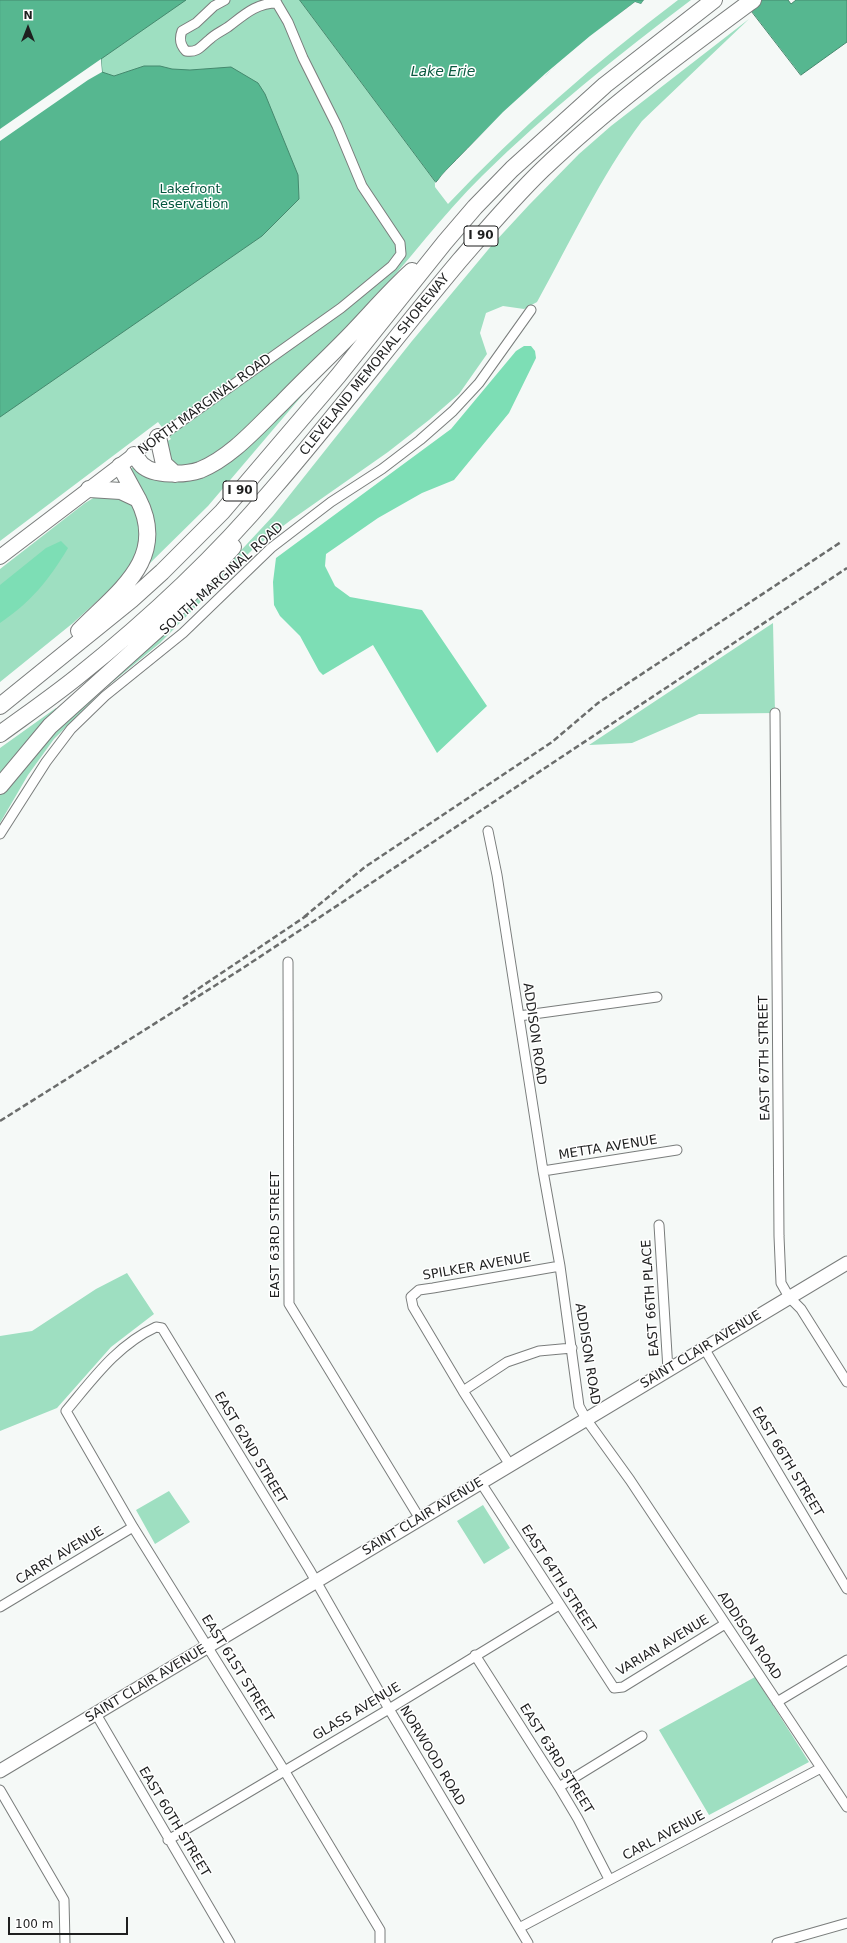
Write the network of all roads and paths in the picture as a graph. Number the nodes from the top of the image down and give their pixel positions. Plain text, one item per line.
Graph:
1 (225, 0) edge
2 (714, 0) edge
3 (753, 0) edge
4 (276, 1) edge
5 (445, 242) junction
6 (530, 310) dead end
7 (158, 437) junction
8 (134, 455) junction
9 (120, 466) junction
10 (175, 474) junction
11 (89, 489) junction
12 (272, 491) junction
13 (138, 499) junction
14 (0, 557) edge
15 (27, 684) junction
16 (0, 706) edge
17 (775, 713) dead end
18 (0, 734) edge
19 (0, 786) edge
20 (488, 831) dead end
21 (0, 834) edge
22 (288, 962) dead end
23 (657, 997) dead end
24 (519, 1016) junction
25 (677, 1150) dead end
26 (542, 1171) junction
27 (659, 1225) dead end
28 (847, 1263) edge
29 (560, 1266) junction
30 (789, 1297) junction
31 (162, 1328) joint
32 (572, 1348) junction
33 (704, 1348) junction
34 (668, 1370) junction
35 (847, 1382) edge
36 (462, 1391) junction
37 (586, 1419) junction
38 (510, 1465) junction
39 (480, 1483) junction
40 (420, 1519) junction
41 (133, 1527) junction
42 (315, 1582) junction
43 (847, 1589) edge
44 (559, 1604) junction
45 (0, 1607) edge
46 (725, 1624) junction
47 (208, 1647) junction
48 (474, 1655) junction
49 (847, 1660) edge
50 (614, 1688) joint
51 (777, 1702) junction
52 (389, 1709) junction
53 (96, 1714) junction
54 (642, 1736) dead end
55 (821, 1768) junction
56 (284, 1770) junction
57 (0, 1771) edge
58 (559, 1787) junction
59 (0, 1790) edge
60 (847, 1807) edge
61 (168, 1840) junction
62 (609, 1879) junction
63 (847, 1923) edge
64 (519, 1928) junction
65 (65, 1943) edge
66 (230, 1943) edge
67 (380, 1943) edge
68 (528, 1943) edge
69 (777, 1943) edge

1 - 4 street
2 - 5 highway, CLEVELAND MEMORIAL SHOREWAY / I 90
3 - 12 highway, CLEVELAND MEMORIAL SHOREWAY / I 90
4 - 7 street, NORTH MARGINAL ROAD
5 - 10 highway
5 - 15 highway, CLEVELAND MEMORIAL SHOREWAY / I 90
6 - 21 street, SOUTH MARGINAL ROAD
7 - 8 street, NORTH MARGINAL ROAD
7 - 10 highway
8 - 9 main road, NORTH MARGINAL ROAD
8 - 10 highway
9 - 11 main road, NORTH MARGINAL ROAD
9 - 13 highway
11 - 13 highway
11 - 14 main road, NORTH MARGINAL ROAD
12 - 18 highway, CLEVELAND MEMORIAL SHOREWAY / I 90
12 - 19 highway
13 - 15 highway
15 - 16 highway, CLEVELAND MEMORIAL SHOREWAY / I 90
17 - 30 street, EAST 67TH STREET
20 - 24 street, ADDISON ROAD
22 - 40 street, EAST 63RD STREET
23 - 24 street
24 - 26 street, ADDISON ROAD
25 - 26 street, METTA AVENUE
26 - 29 street, ADDISON ROAD
27 - 34 street, EAST 66TH PLACE
28 - 30 main road, SAINT CLAIR AVENUE
29 - 32 street, ADDISON ROAD
29 - 36 street, SPILKER AVENUE
30 - 33 main road, SAINT CLAIR AVENUE
30 - 35 street, EAST 67TH STREET
31 - 41 street, EAST 61ST STREET
31 - 42 street, EAST 62ND STREET
32 - 36 street
32 - 37 street, ADDISON ROAD
33 - 34 main road, SAINT CLAIR AVENUE
33 - 43 street, EAST 66TH STREET
34 - 37 main road, SAINT CLAIR AVENUE
36 - 38 street
37 - 38 main road, SAINT CLAIR AVENUE
37 - 46 street, ADDISON ROAD
38 - 39 main road, SAINT CLAIR AVENUE
39 - 40 main road, SAINT CLAIR AVENUE
39 - 44 street, EAST 64TH STREET
40 - 42 main road, SAINT CLAIR AVENUE
41 - 45 street, CARRY AVENUE
41 - 47 street, EAST 61ST STREET
42 - 47 main road, SAINT CLAIR AVENUE
42 - 52 street, NORWOOD ROAD
44 - 48 street, GLASS AVENUE
44 - 50 street, EAST 64TH STREET
46 - 50 street, VARIAN AVENUE
46 - 51 street, ADDISON ROAD
47 - 53 main road, SAINT CLAIR AVENUE
47 - 56 street, EAST 61ST STREET
48 - 52 street, GLASS AVENUE
48 - 58 street, EAST 63RD STREET
49 - 51 street
51 - 55 street, ADDISON ROAD
52 - 56 street, GLASS AVENUE
52 - 64 street, NORWOOD ROAD
53 - 57 main road, SAINT CLAIR AVENUE
53 - 61 street, EAST 60TH STREET
54 - 58 street
55 - 60 street, ADDISON ROAD
55 - 62 street, CARL AVENUE
56 - 61 street, GLASS AVENUE
56 - 67 street, EAST 61ST STREET
58 - 62 street, EAST 63RD STREET
59 - 65 street
61 - 66 street, EAST 60TH STREET
62 - 64 street, CARL AVENUE
63 - 69 street
64 - 68 street, NORWOOD ROAD

